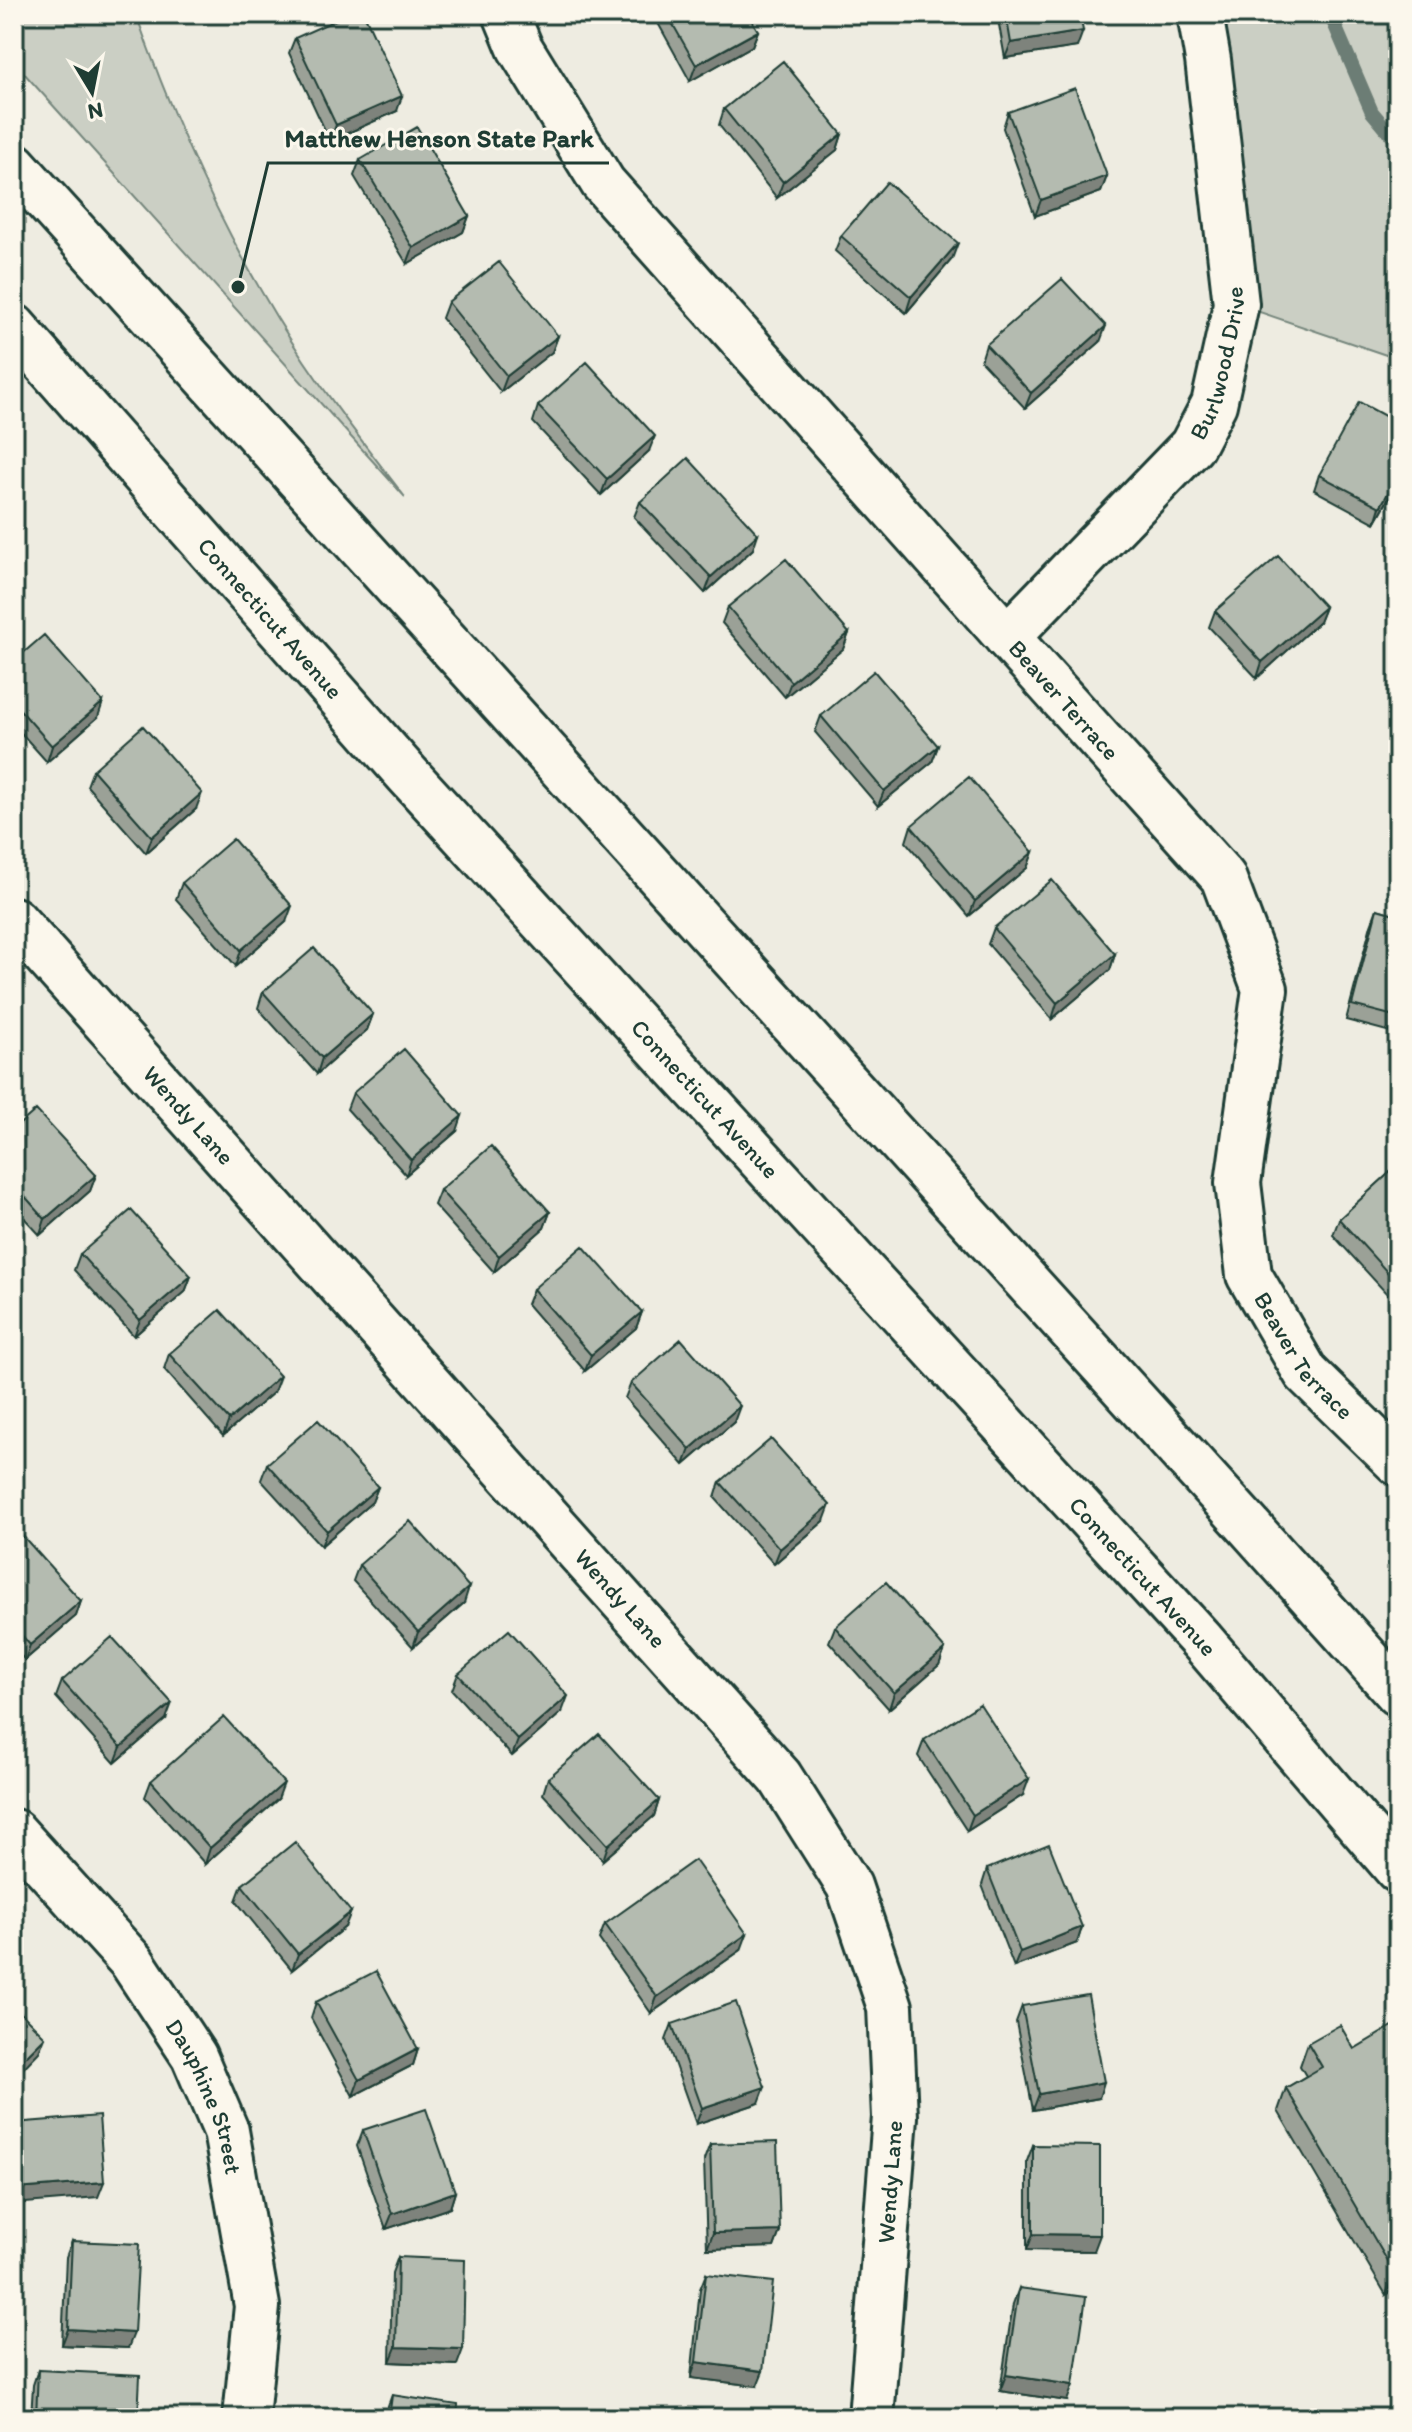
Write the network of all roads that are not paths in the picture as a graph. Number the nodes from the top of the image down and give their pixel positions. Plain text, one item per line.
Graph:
1 (506, 14) edge
2 (1200, 14) edge
3 (14, 165) edge
4 (14, 327) edge
5 (1007, 637) junction
6 (14, 920) edge
7 (1398, 1463) edge
8 (1398, 1693) edge
9 (14, 1832) edge
10 (1398, 1870) edge
11 (246, 2418) edge
12 (871, 2418) edge

1 - 5 street, Beaver Terrace
2 - 5 street, Burlwood Drive
3 - 8 street
4 - 10 street, Connecticut Avenue
5 - 7 street, Beaver Terrace
6 - 12 street, Wendy Lane
9 - 11 street, Dauphine Street

